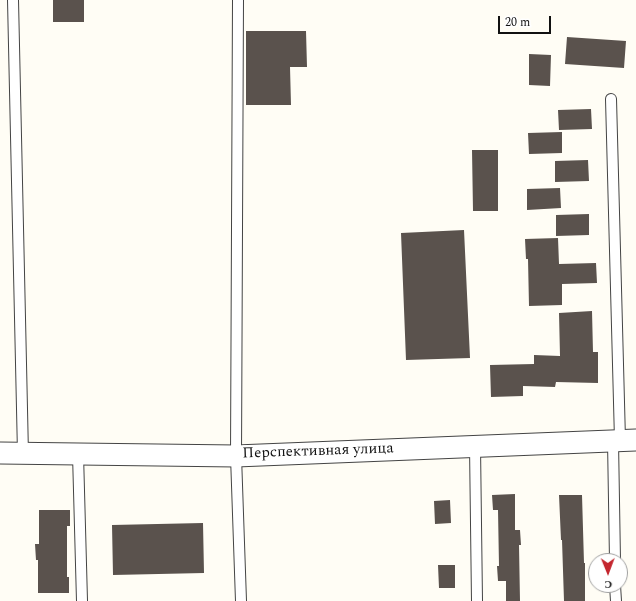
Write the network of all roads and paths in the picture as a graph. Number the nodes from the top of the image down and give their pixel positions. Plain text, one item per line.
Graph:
1 (13, 0) edge
2 (238, 0) edge
3 (611, 99) dead end
4 (623, 440) edge
5 (475, 446) junction
6 (0, 453) edge
7 (23, 454) junction
8 (78, 454) junction
9 (236, 456) junction
10 (616, 553) edge
11 (82, 601) edge
12 (241, 601) edge
13 (477, 601) edge

1 - 7 lane
2 - 9 lane
3 - 4 lane
4 - 5 street, Перспективная улица
4 - 10 lane
5 - 9 street, Перспективная улица
5 - 13 lane
6 - 7 street, Перспективная улица
7 - 8 street, Перспективная улица
8 - 9 street, Перспективная улица
8 - 11 lane
9 - 12 lane

